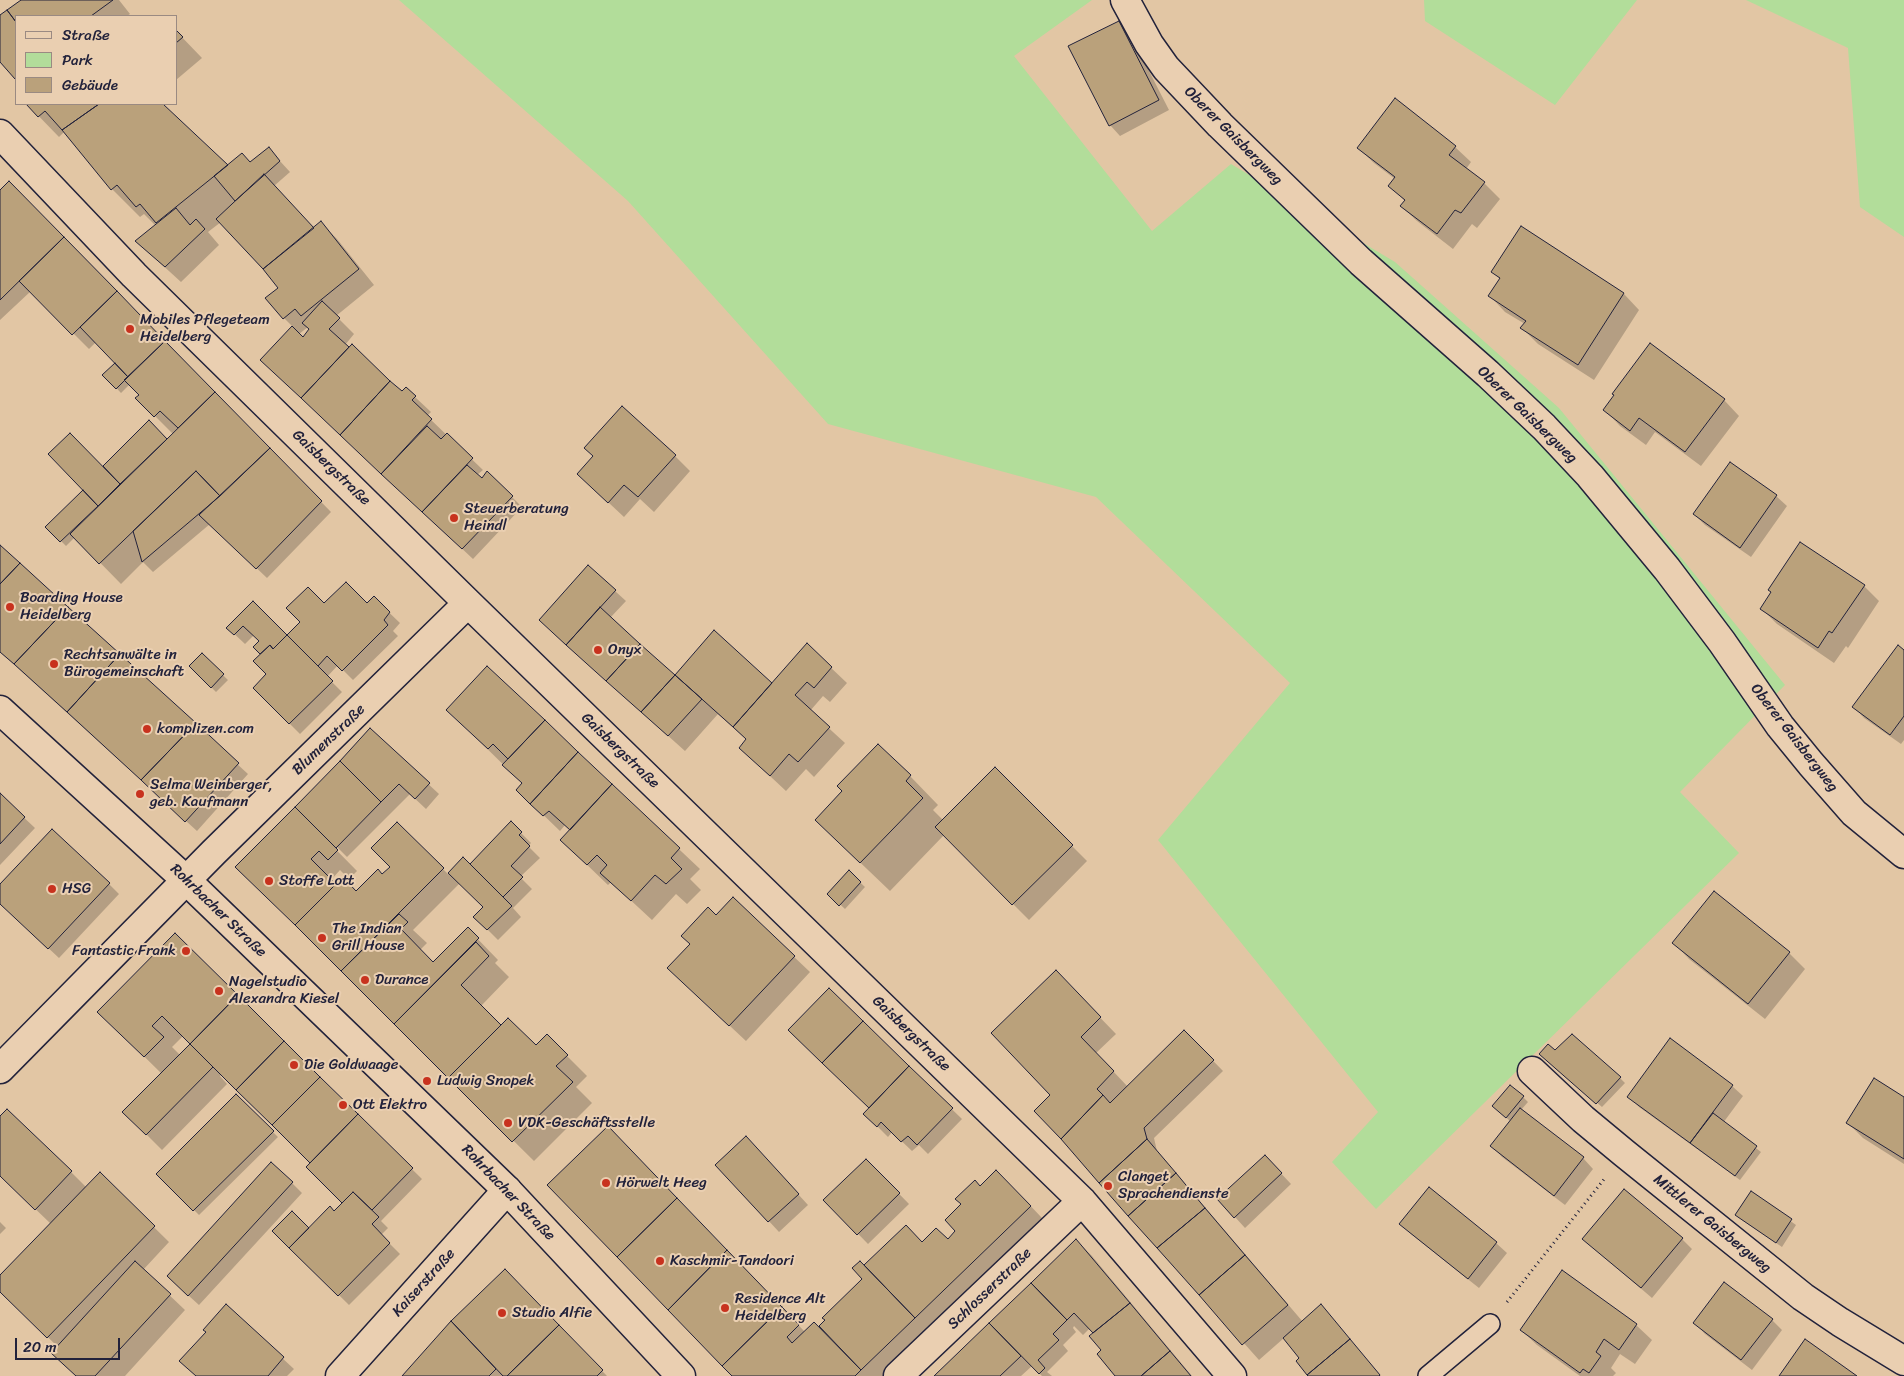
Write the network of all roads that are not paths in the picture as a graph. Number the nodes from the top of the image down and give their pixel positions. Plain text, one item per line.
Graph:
1 (1125, 0) edge
2 (4, 147) edge
3 (468, 603) junction
4 (0, 710) edge
5 (1904, 854) edge
6 (186, 880) junction
7 (0, 1069) edge
8 (1532, 1071) dead end
9 (507, 1190) junction
10 (1082, 1201) junction
11 (1490, 1324) road end
12 (1904, 1361) edge
13 (340, 1376) edge
14 (680, 1376) edge
15 (898, 1376) edge
16 (1232, 1376) edge
17 (1428, 1376) edge

1 - 5 street, Oberer Gaisbergweg
2 - 3 street, Gaisbergstraße
3 - 6 street, Blumenstraße
3 - 10 street, Gaisbergstraße
4 - 6 street, Rohrbacher Straße
6 - 7 street, Blumenstraße
6 - 9 street, Rohrbacher Straße
8 - 12 street, Mittlerer Gaisbergweg
9 - 13 street, Kaiserstraße
9 - 14 street, Rohrbacher Straße
10 - 15 street, Schlosserstraße
10 - 16 street, Gaisbergstraße
11 - 17 lane

